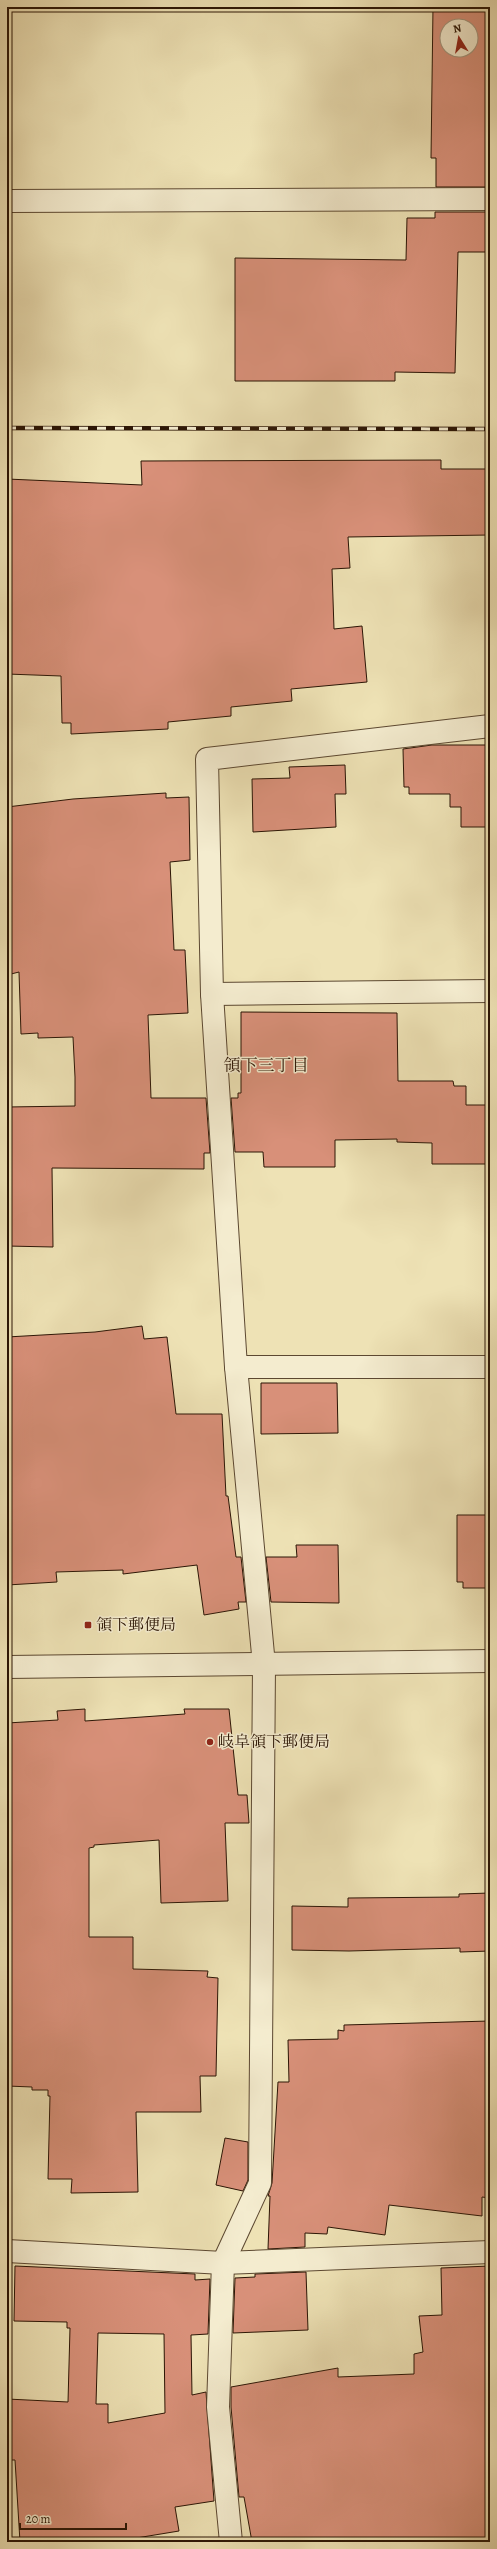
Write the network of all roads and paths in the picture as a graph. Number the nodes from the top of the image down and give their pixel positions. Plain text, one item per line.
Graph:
1 (490, 199) edge
2 (7, 200) edge
3 (490, 726) edge
4 (490, 992) edge
5 (212, 994) junction
6 (236, 1367) junction
7 (490, 1367) edge
8 (490, 1661) edge
9 (264, 1665) junction
10 (7, 1667) edge
11 (7, 2251) edge
12 (490, 2252) edge
13 (223, 2263) junction
14 (231, 2542) edge

1 - 2 street
3 - 5 street
4 - 5 street
5 - 6 street
6 - 7 street
6 - 9 street
8 - 9 street
9 - 10 street
9 - 13 street
11 - 13 street
12 - 13 street
13 - 14 street

